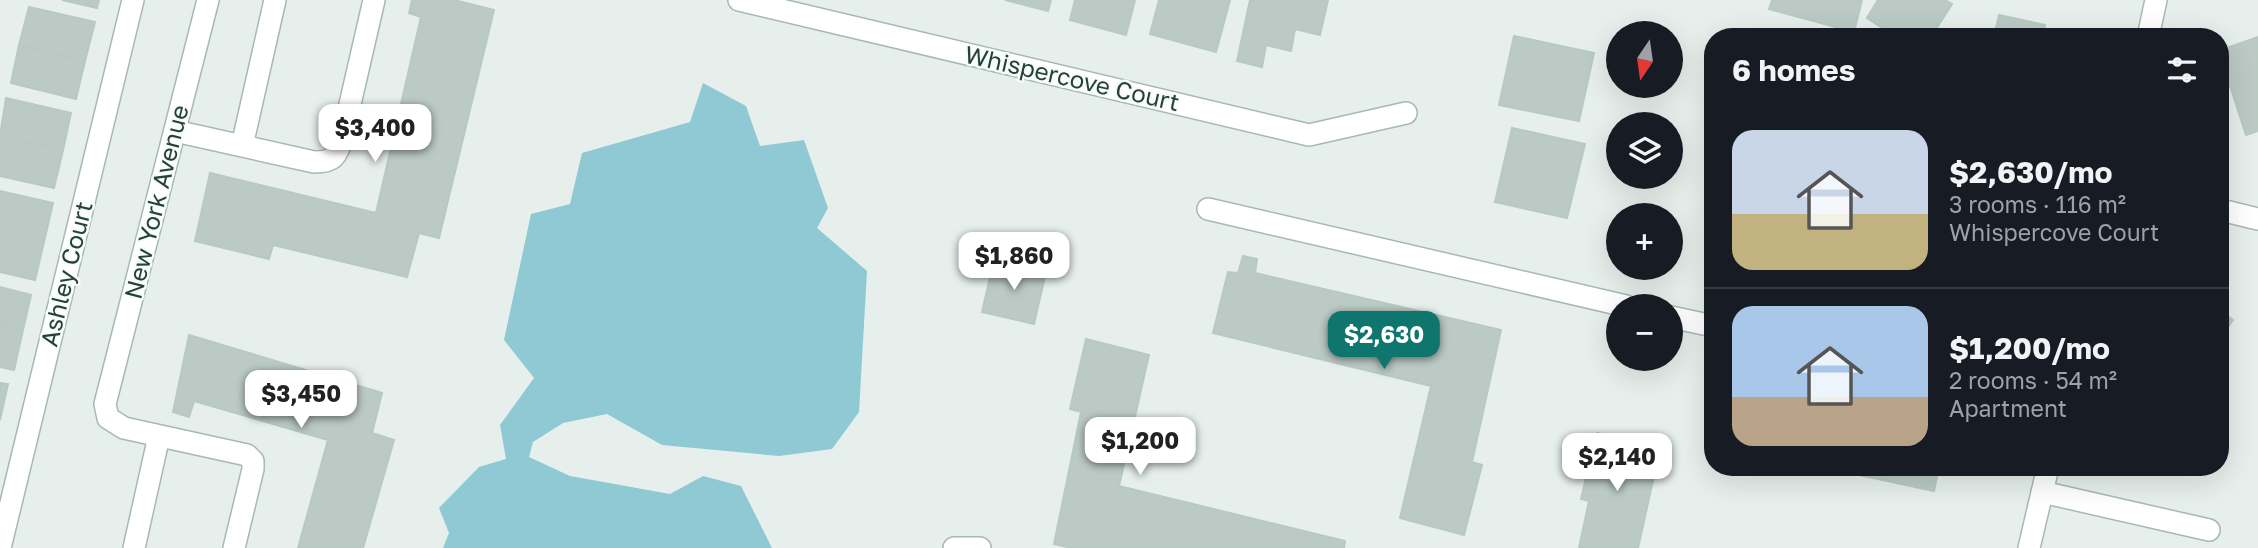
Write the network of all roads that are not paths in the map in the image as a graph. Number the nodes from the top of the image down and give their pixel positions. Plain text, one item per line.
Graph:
1 (133, 0) edge
2 (208, 0) edge
3 (275, 0) edge
4 (374, 0) edge
5 (738, 0) edge
6 (2156, 0) edge
7 (2150, 28) edge
8 (1406, 113) dead end
9 (175, 131) junction
10 (242, 146) junction
11 (1208, 209) dead end
12 (2229, 212) edge
13 (2258, 219) edge
14 (1606, 301) edge
15 (1683, 320) edge
16 (1704, 324) edge
17 (159, 436) junction
18 (2046, 476) edge
19 (2042, 492) junction
20 (2208, 530) dead end
21 (0, 548) edge
22 (134, 548) edge
23 (234, 548) edge
24 (954, 548) edge
25 (979, 548) edge
26 (2029, 548) edge

1 - 21 street, Ashley Court
2 - 9 street, New York Avenue
3 - 10 street
4 - 10 street
5 - 8 street, Whispercove Court
6 - 7 street
9 - 10 street
9 - 17 street, New York Avenue
11 - 14 street
12 - 13 street
15 - 16 street
17 - 22 street
17 - 23 street
18 - 19 street
19 - 20 street
19 - 26 street
24 - 25 street

